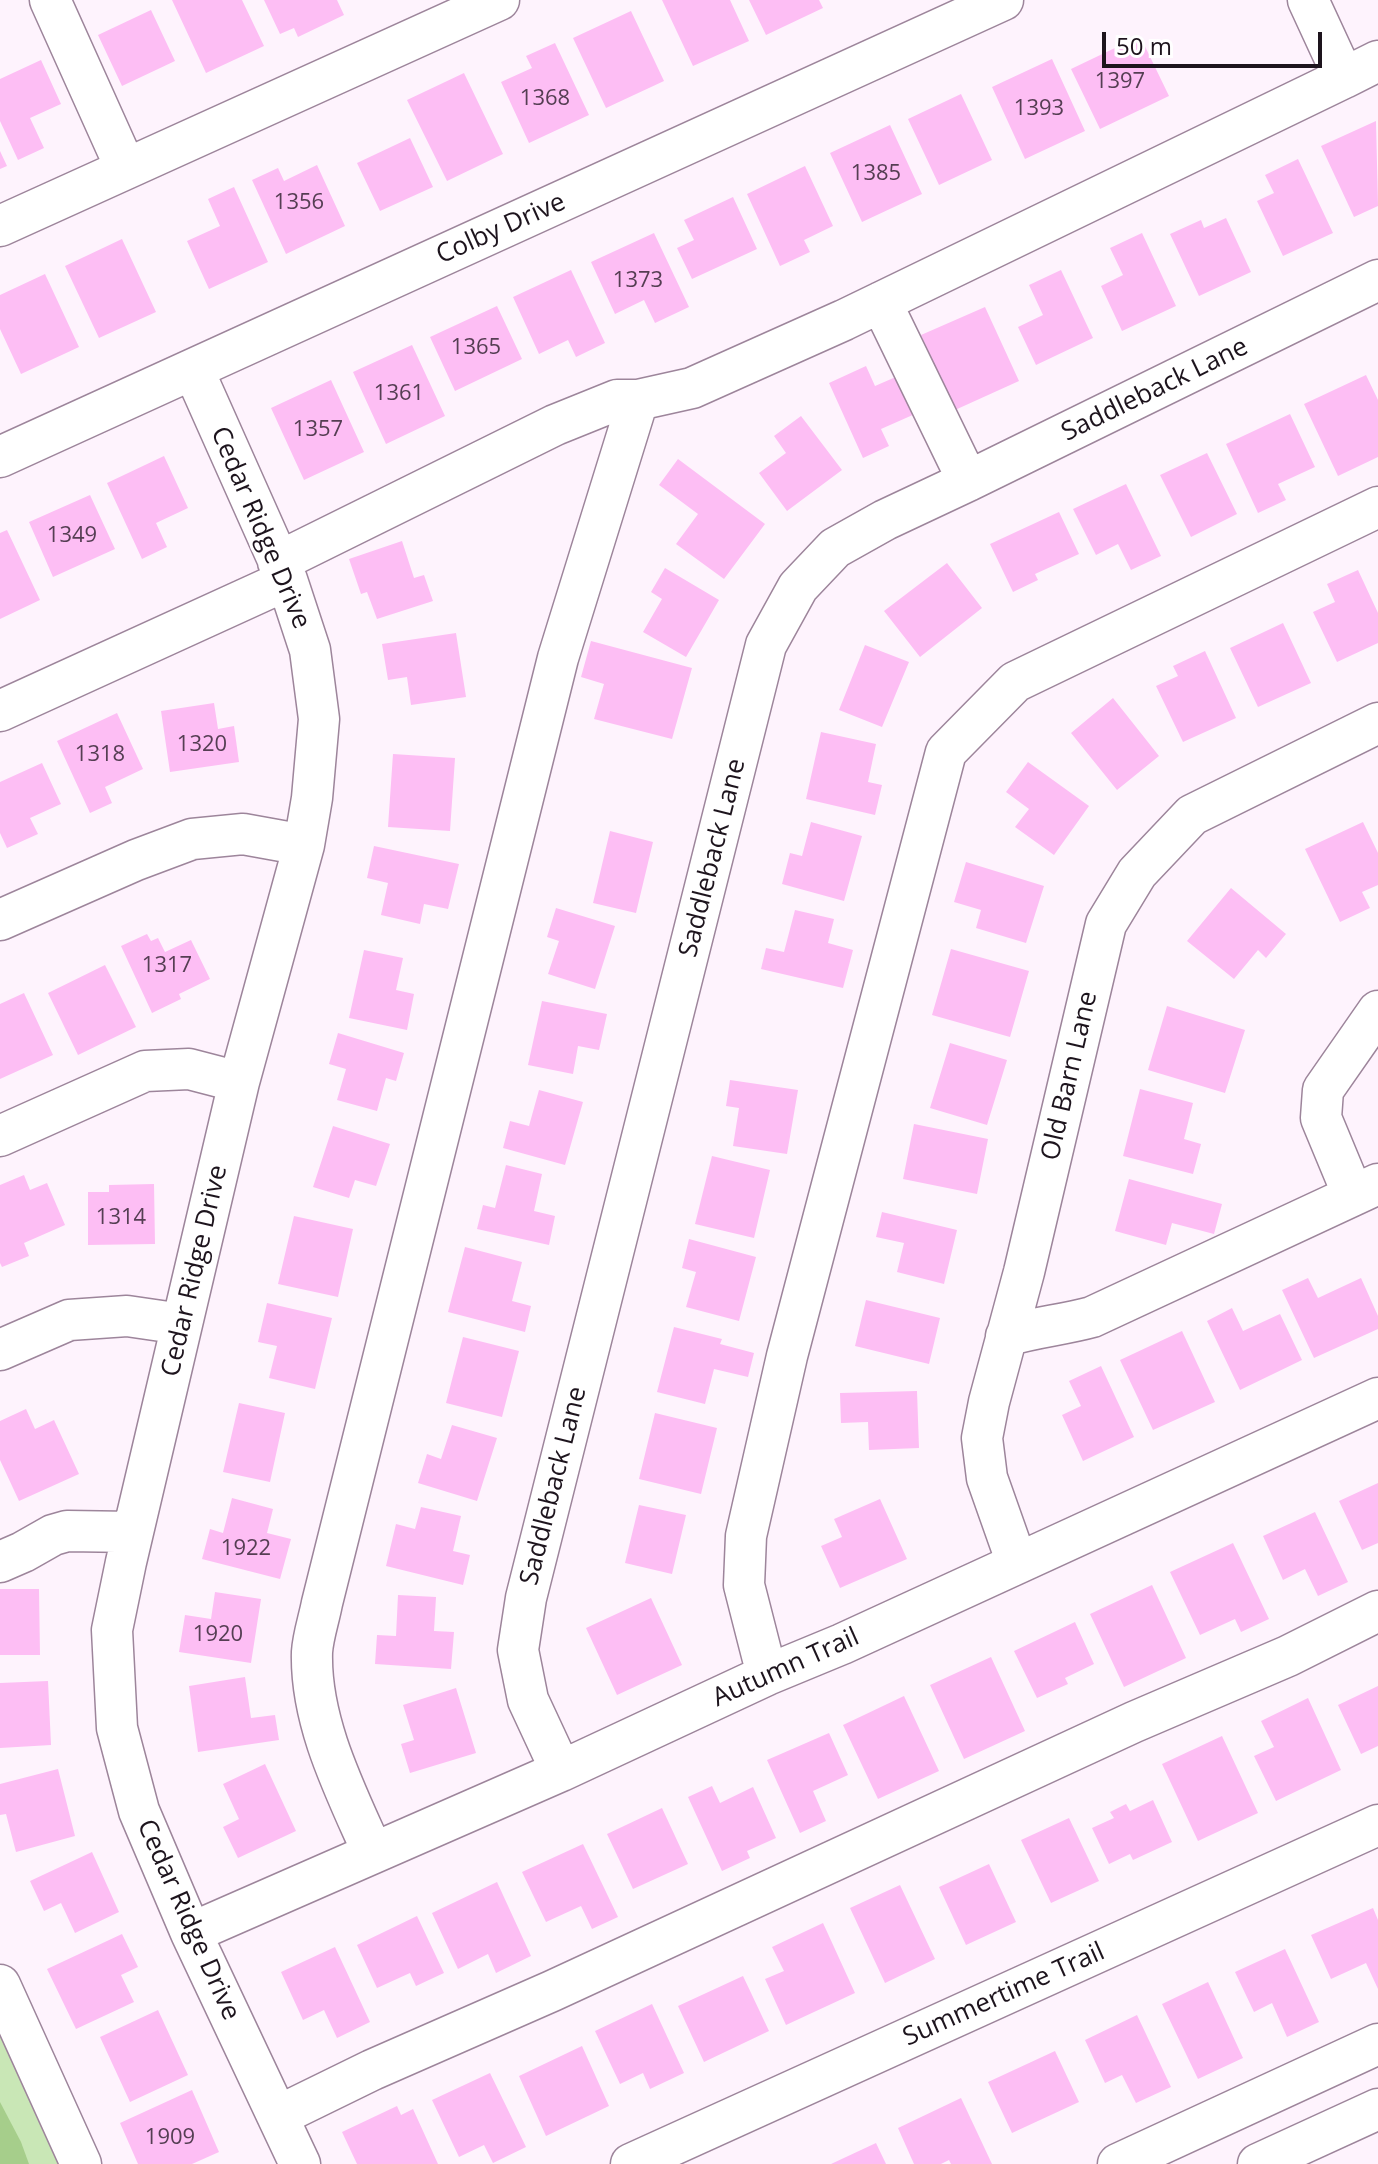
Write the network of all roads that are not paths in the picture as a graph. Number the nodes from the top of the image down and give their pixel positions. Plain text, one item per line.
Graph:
1 (50, 0) edge
2 (499, 0) edge
3 (1003, 0) edge
4 (1308, 0) edge
5 (1361, 70) edge
6 (126, 169) junction
7 (0, 226) edge
8 (1378, 280) edge
9 (881, 302) junction
10 (193, 369) junction
11 (638, 400) junction
12 (0, 457) edge
13 (968, 481) junction
14 (1378, 507) edge
15 (282, 571) junction
16 (0, 711) edge
17 (1378, 723) edge
18 (304, 845) junction
19 (0, 920) edge
20 (1378, 1011) edge
21 (239, 1082) junction
22 (0, 1136) edge
23 (1365, 1190) edge
24 (1011, 1318) junction
25 (182, 1324) junction
26 (0, 1350) edge
27 (1378, 1398) edge
28 (133, 1532) junction
29 (0, 1562) edge
30 (1017, 1563) junction
31 (1378, 1611) edge
32 (767, 1675) junction
33 (561, 1771) junction
34 (1378, 1825) edge
35 (373, 1853) junction
36 (191, 1933) junction
37 (0, 1985) edge
38 (1378, 2044) edge
39 (1378, 2109) edge
40 (278, 2116) junction
41 (81, 2164) edge
42 (300, 2164) edge
43 (631, 2164) edge
44 (1118, 2164) edge
45 (1258, 2164) edge

1 - 6 street
2 - 6 street
3 - 10 street, Colby Drive
4 - 5 street
5 - 9 street
6 - 7 street
8 - 13 street, Saddleback Lane
9 - 11 street
9 - 13 street
10 - 12 street, Colby Drive
10 - 15 street, Cedar Ridge Drive
11 - 15 street
11 - 35 street
13 - 33 street, Saddleback Lane
14 - 32 street
15 - 16 street
15 - 18 street, Cedar Ridge Drive
17 - 24 street, Old Barn Lane
18 - 19 street
18 - 21 street, Cedar Ridge Drive
20 - 23 street
21 - 22 street
21 - 25 street, Cedar Ridge Drive
23 - 24 street
24 - 30 street, Old Barn Lane
25 - 26 street
25 - 28 street, Cedar Ridge Drive
27 - 30 street, Autumn Trail
28 - 29 street
28 - 36 street, Cedar Ridge Drive
30 - 32 street, Autumn Trail
31 - 40 street
32 - 33 street, Autumn Trail
33 - 35 street, Autumn Trail
34 - 43 street, Summertime Trail
35 - 36 street, Autumn Trail
36 - 40 street, Cedar Ridge Drive
37 - 41 street
38 - 44 street
39 - 45 street
40 - 42 street, Cedar Ridge Drive

